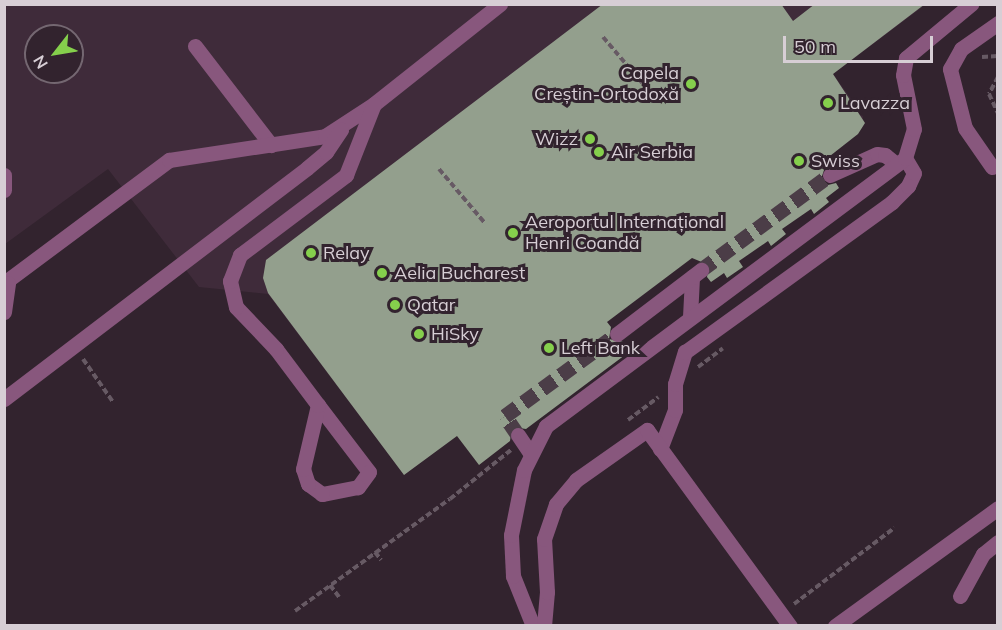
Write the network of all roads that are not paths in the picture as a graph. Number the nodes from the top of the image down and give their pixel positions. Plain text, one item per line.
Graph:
1 (501, 4) edge
2 (971, 4) edge
3 (998, 23) edge
4 (195, 46) dead end
5 (374, 104) junction
6 (343, 128) junction
7 (271, 145) junction
8 (900, 161) junction
9 (992, 166) dead end
10 (4, 175) edge
11 (831, 175) tunnel mouth
12 (4, 190) edge
13 (6, 283) edge
14 (4, 312) edge
15 (690, 317) junction
16 (617, 334) tunnel mouth
17 (4, 399) edge
18 (318, 405) junction
19 (660, 449) junction
20 (998, 508) edge
21 (998, 542) edge
22 (960, 596) dead end
23 (533, 626) edge
24 (544, 626) edge
25 (790, 626) edge
26 (835, 626) edge

1 - 5 street
2 - 8 street
3 - 9 street
4 - 7 street
5 - 6 street
5 - 18 street
6 - 7 street
6 - 17 street
7 - 13 street
8 - 11 street
8 - 15 street
8 - 19 street
10 - 12 street
13 - 14 street
15 - 16 street
15 - 23 street
18 - 18 street
19 - 24 street
19 - 25 street
20 - 26 street
21 - 22 street

